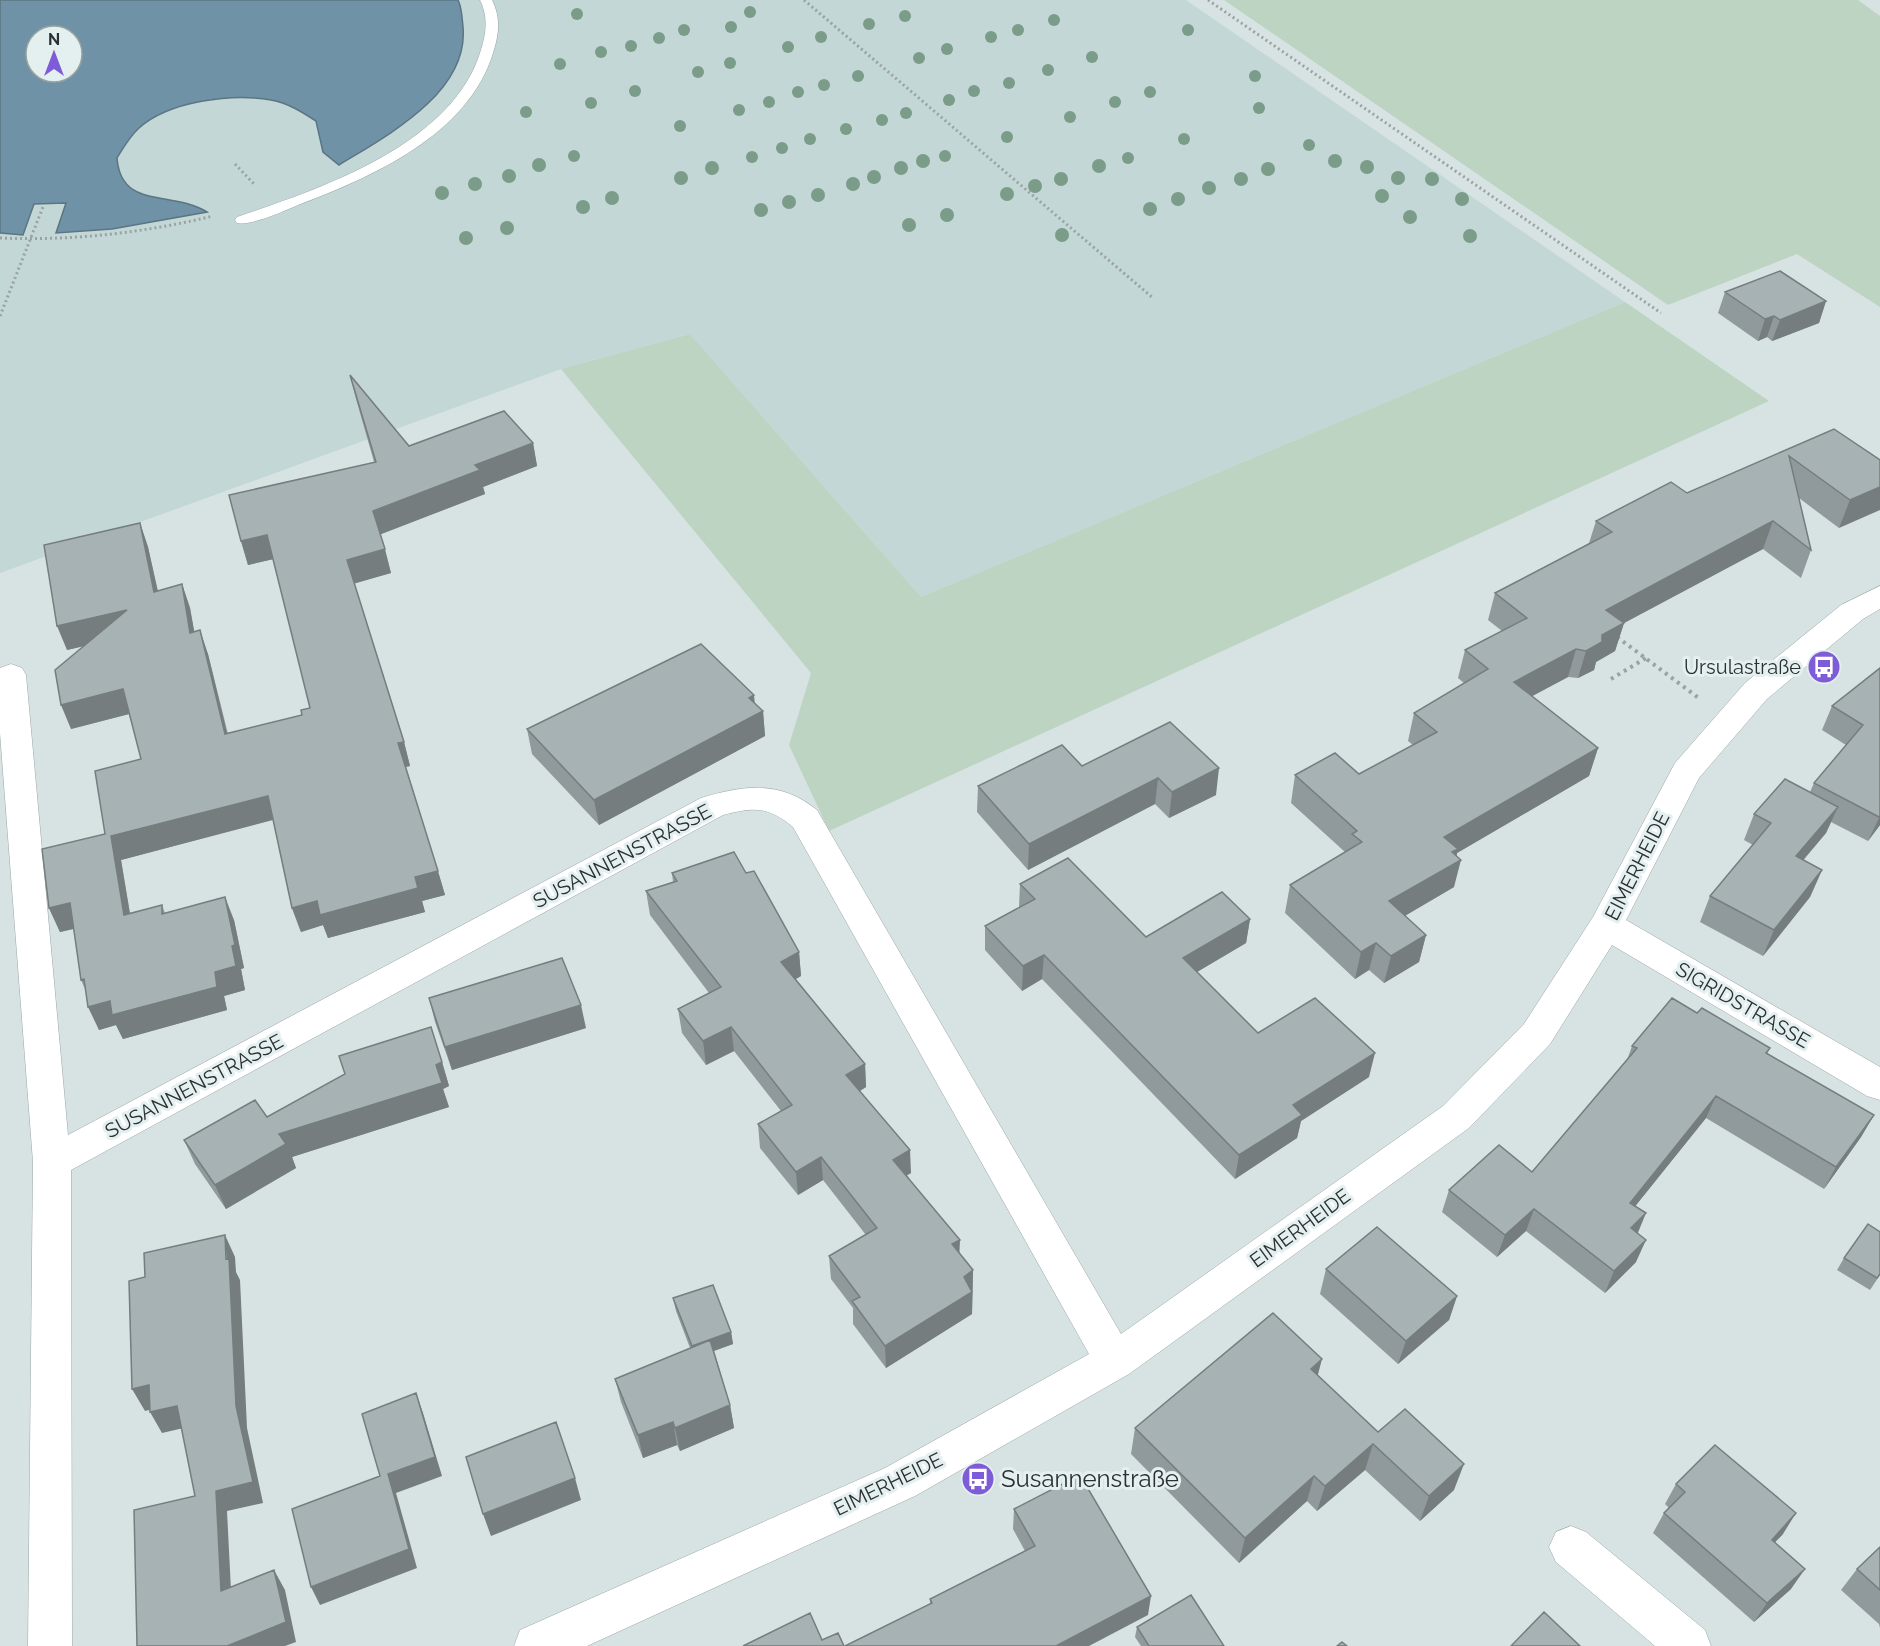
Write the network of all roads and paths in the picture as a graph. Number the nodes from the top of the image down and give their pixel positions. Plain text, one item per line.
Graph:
1 (486, 0) edge
2 (804, 0) edge
3 (1208, 0) edge
4 (43, 207) dead end
5 (220, 214) dead end
6 (242, 220) dead end
7 (0, 238) edge
8 (31, 239) junction
9 (1153, 298) dead end
10 (1661, 313) dead end
11 (0, 316) edge
12 (1871, 612) edge
13 (1610, 631) edge
14 (1646, 658) junction
15 (11, 675) dead end
16 (1611, 679) dead end
17 (1733, 716) junction
18 (1606, 925) junction
19 (1880, 1085) edge
20 (52, 1162) junction
21 (1114, 1361) junction
22 (1571, 1547) dead end
23 (50, 1646) edge
24 (536, 1646) edge
25 (1689, 1646) edge

1 - 6 lane
2 - 9 path
3 - 10 path
4 - 8 path
5 - 8 path
7 - 8 path
8 - 11 path
12 - 17 street, EIMERHEIDE
13 - 14 path
14 - 16 path
14 - 17 path
15 - 20 street
17 - 18 street, EIMERHEIDE
18 - 19 street, SIGRIDSTRASSE
18 - 21 street, EIMERHEIDE
20 - 21 street, SUSANNENSTRASSE
20 - 23 street
21 - 24 street, EIMERHEIDE
22 - 25 street

